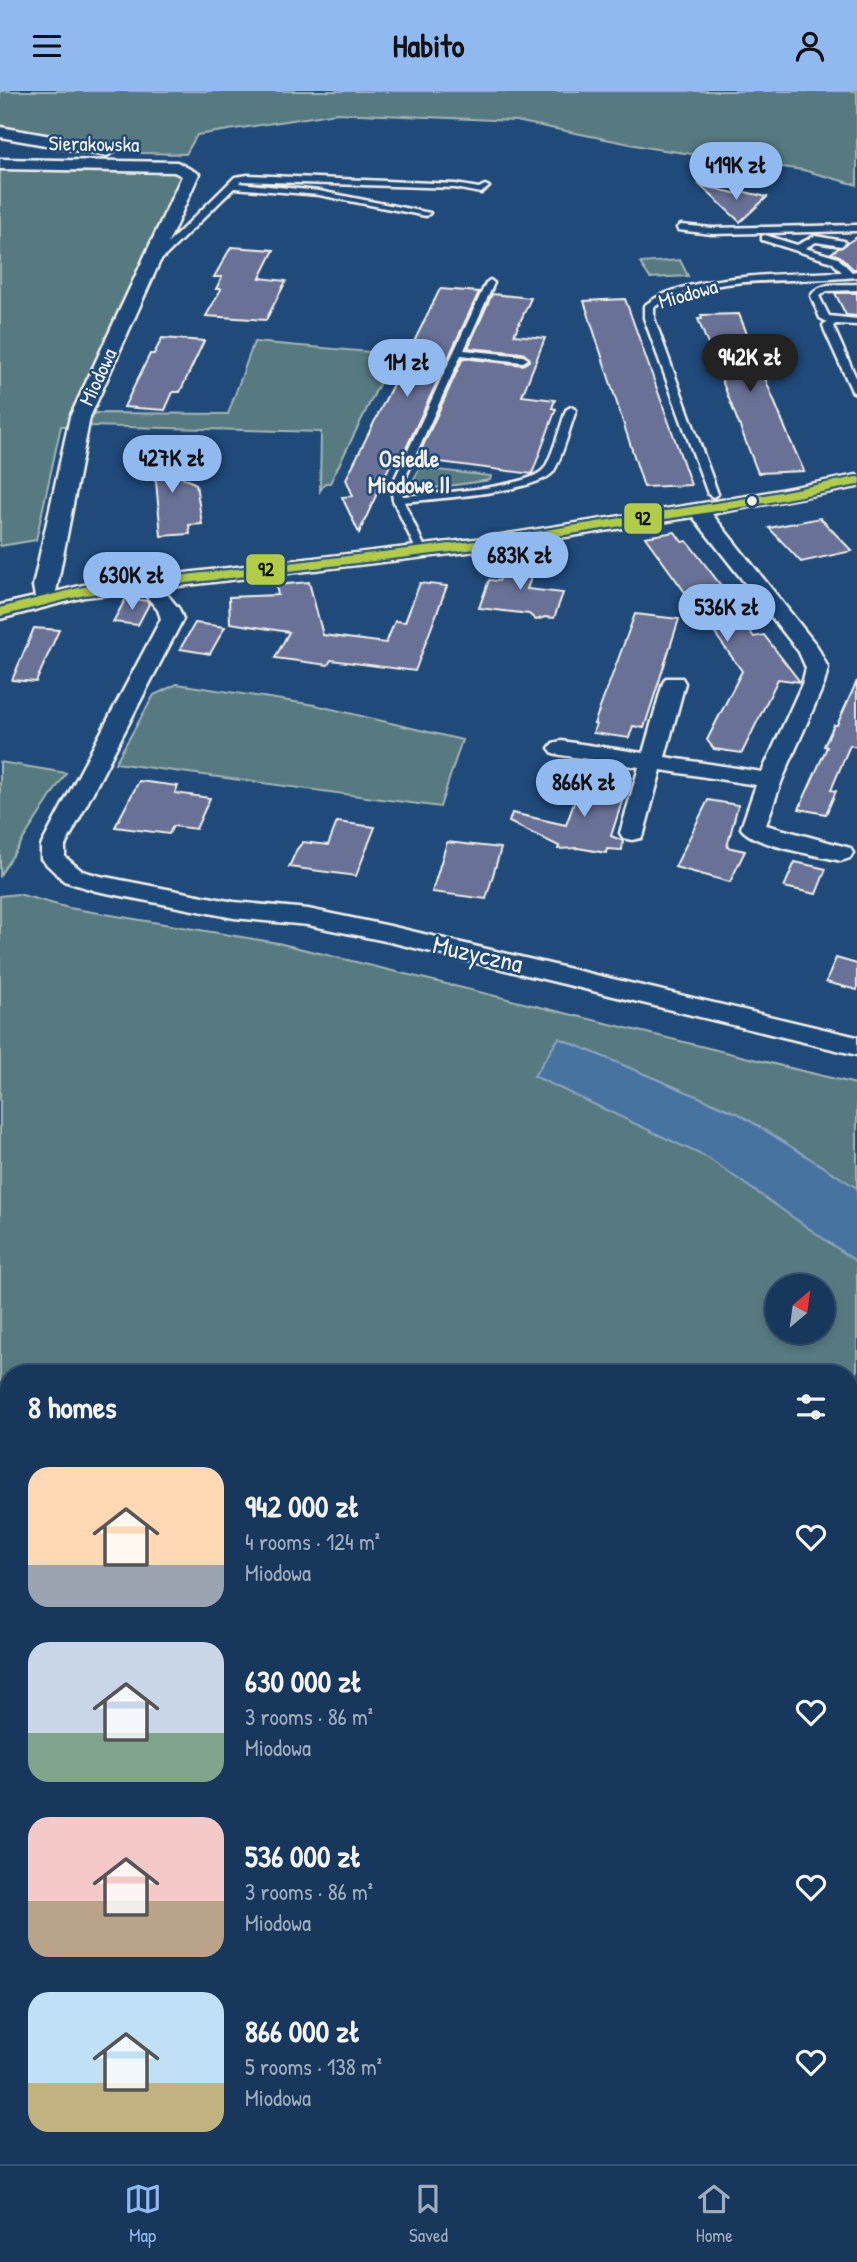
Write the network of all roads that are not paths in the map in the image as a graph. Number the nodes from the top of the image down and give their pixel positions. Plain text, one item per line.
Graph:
1 (0, 132) edge
2 (0, 164) edge
3 (139, 166) junction
4 (187, 170) joint
5 (232, 185) junction
6 (485, 187) dead end
7 (358, 200) junction
8 (350, 207) dead end
9 (426, 213) dead end
10 (681, 228) dead end
11 (857, 228) edge
12 (765, 238) dead end
13 (841, 243) dead end
14 (798, 248) junction
15 (150, 267) junction
16 (853, 274) edge
17 (490, 283) dead end
18 (857, 287) edge
19 (834, 321) junction
20 (857, 321) edge
21 (458, 352) junction
22 (523, 359) dead end
23 (857, 391) edge
24 (571, 410) dead end
25 (857, 481) edge
26 (398, 500) junction
27 (709, 504) junction
28 (422, 552) junction
29 (150, 583) junction
30 (46, 599) junction
31 (0, 612) edge
32 (674, 683) dead end
33 (561, 748) dead end
34 (653, 762) junction
35 (770, 780) junction
36 (632, 833) dead end
37 (841, 853) dead end
38 (857, 1046) edge

1 - 3 street
2 - 3 street, Sierakowska
3 - 4 street, Sierakowska
4 - 15 street, Miodowa
5 - 6 lane
5 - 7 lane
5 - 15 lane
7 - 8 lane
7 - 9 lane
10 - 11 lane
12 - 14 lane
13 - 14 lane
14 - 16 lane
15 - 30 street, Miodowa
16 - 27 lane, Miodowa
17 - 21 lane
18 - 19 lane
19 - 20 lane
19 - 23 lane
21 - 22 lane
21 - 26 lane
24 - 26 lane
25 - 27 street
26 - 28 lane
27 - 28 street
27 - 35 street, Miodowa
28 - 29 street
29 - 30 street
29 - 38 street, Muzyczna
30 - 31 street
32 - 34 street
33 - 34 street
34 - 35 street
34 - 36 street
35 - 37 street, Miodowa

